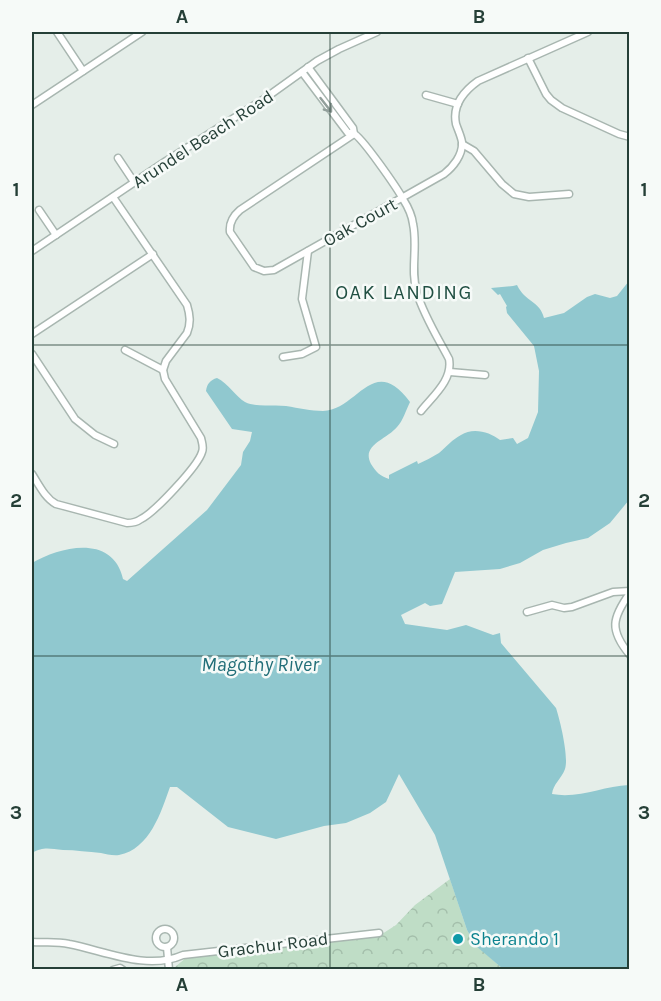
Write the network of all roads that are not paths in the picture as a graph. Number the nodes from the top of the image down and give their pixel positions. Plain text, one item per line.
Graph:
1 (57, 32) edge
2 (142, 32) edge
3 (377, 32) edge
4 (568, 32) edge
5 (588, 32) edge
6 (571, 39) junction
7 (528, 58) junction
8 (83, 70) junction
9 (305, 70) junction
10 (426, 95) dead end
11 (458, 104) junction
12 (32, 105) edge
13 (354, 134) junction
14 (630, 137) edge
15 (462, 144) junction
16 (118, 158) dead end
17 (135, 182) junction
18 (569, 194) dead end
19 (113, 197) junction
20 (403, 198) junction
21 (39, 210) dead end
22 (56, 235) junction
23 (32, 251) edge
24 (308, 251) junction
25 (153, 254) junction
26 (32, 334) edge
27 (125, 350) dead end
28 (32, 354) edge
29 (283, 357) dead end
30 (163, 370) junction
31 (450, 372) junction
32 (485, 375) dead end
33 (421, 411) dead end
34 (114, 444) dead end
35 (32, 474) edge
36 (630, 592) edge
37 (527, 612) dead end
38 (630, 655) edge
39 (379, 933) dead end
40 (32, 942) edge
41 (167, 947) dead end
42 (168, 961) junction
43 (113, 969) edge
44 (123, 969) edge
45 (169, 969) edge

1 - 8 street
2 - 8 street
3 - 9 street, Arundel Beach Road
4 - 6 street
5 - 6 street
6 - 7 street
7 - 11 street
7 - 14 street
8 - 12 street
9 - 13 street
9 - 17 street, Arundel Beach Road
10 - 11 street
11 - 15 street
13 - 20 street
13 - 24 street, Oak Court
15 - 18 street
15 - 20 street, Oak Court
16 - 17 street
17 - 19 street, Arundel Beach Road
19 - 22 street, Arundel Beach Road
19 - 25 street
20 - 24 street, Oak Court
20 - 31 street
21 - 22 street
22 - 23 street, Arundel Beach Road
24 - 29 street
25 - 26 street
25 - 30 street
27 - 30 street
28 - 34 street
30 - 35 street
31 - 32 street
31 - 33 street
36 - 37 street
36 - 38 street
39 - 42 street, Grachur Road
40 - 42 street, Grachur Road
41 - 42 street
42 - 45 street
43 - 44 street

